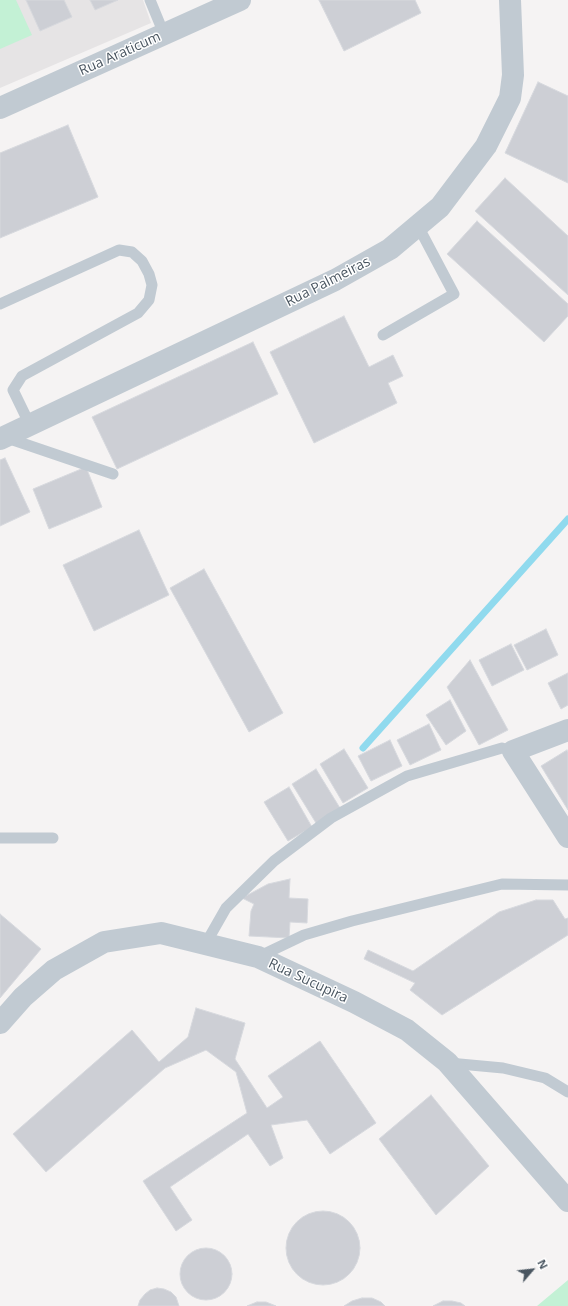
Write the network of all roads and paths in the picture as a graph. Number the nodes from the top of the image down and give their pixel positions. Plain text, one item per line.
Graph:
1 (150, 0) edge
2 (240, 0) edge
3 (510, 0) edge
4 (164, 34) junction
5 (0, 108) edge
6 (418, 226) junction
7 (0, 304) edge
8 (383, 335) dead end
9 (30, 425) junction
10 (2, 438) edge
11 (114, 474) dead end
12 (568, 730) edge
13 (513, 751) junction
14 (568, 837) edge
15 (0, 838) edge
16 (53, 838) dead end
17 (568, 885) edge
18 (206, 943) junction
19 (258, 957) junction
20 (0, 1023) edge
21 (447, 1062) junction
22 (568, 1092) edge
23 (568, 1201) edge

1 - 4 lane
2 - 4 street, Rua Araticum
3 - 6 street, Rua Palmeiras
4 - 5 street, Rua Araticum
6 - 8 lane
6 - 9 street, Rua Palmeiras
7 - 9 lane
9 - 10 street, Rua Palmeiras
10 - 11 lane
12 - 13 street
13 - 14 street
13 - 18 lane
15 - 16 lane
17 - 19 lane
18 - 19 street, Rua Sucupira
18 - 20 street, Rua Sucupira
19 - 21 street, Rua Sucupira
21 - 22 lane
21 - 23 street, Rua Sucupira

